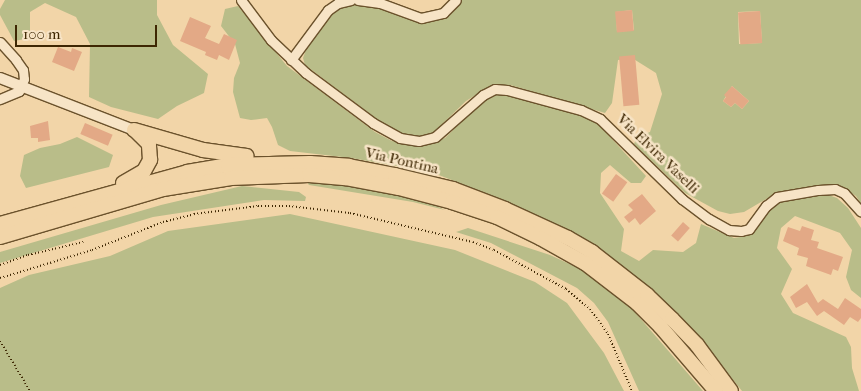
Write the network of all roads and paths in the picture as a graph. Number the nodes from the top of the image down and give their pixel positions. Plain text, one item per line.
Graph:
1 (241, 0) edge
2 (351, 0) edge
3 (358, 0) edge
4 (456, 0) edge
5 (0, 42) edge
6 (291, 60) junction
7 (0, 78) edge
8 (22, 87) junction
9 (0, 99) edge
10 (134, 130) junction
11 (310, 163) junction
12 (99, 195) junction
13 (861, 212) edge
14 (0, 224) edge
15 (0, 237) edge
16 (83, 242) dead end
17 (0, 265) edge
18 (0, 278) edge
19 (0, 341) edge
20 (30, 391) edge
21 (632, 391) edge
22 (716, 391) edge
23 (732, 391) edge

1 - 6 street, Via Elvira Vaselli
2 - 6 street
3 - 4 street
5 - 8 street
6 - 13 street, Via Elvira Vaselli
7 - 8 street
8 - 9 street
8 - 10 street
10 - 11 highway
10 - 12 highway
11 - 12 highway, Via Pontina
11 - 23 highway, Via Pontina
12 - 14 highway, Via Pontina
15 - 22 highway, Via Pontina
16 - 17 path
18 - 21 path
19 - 20 path

